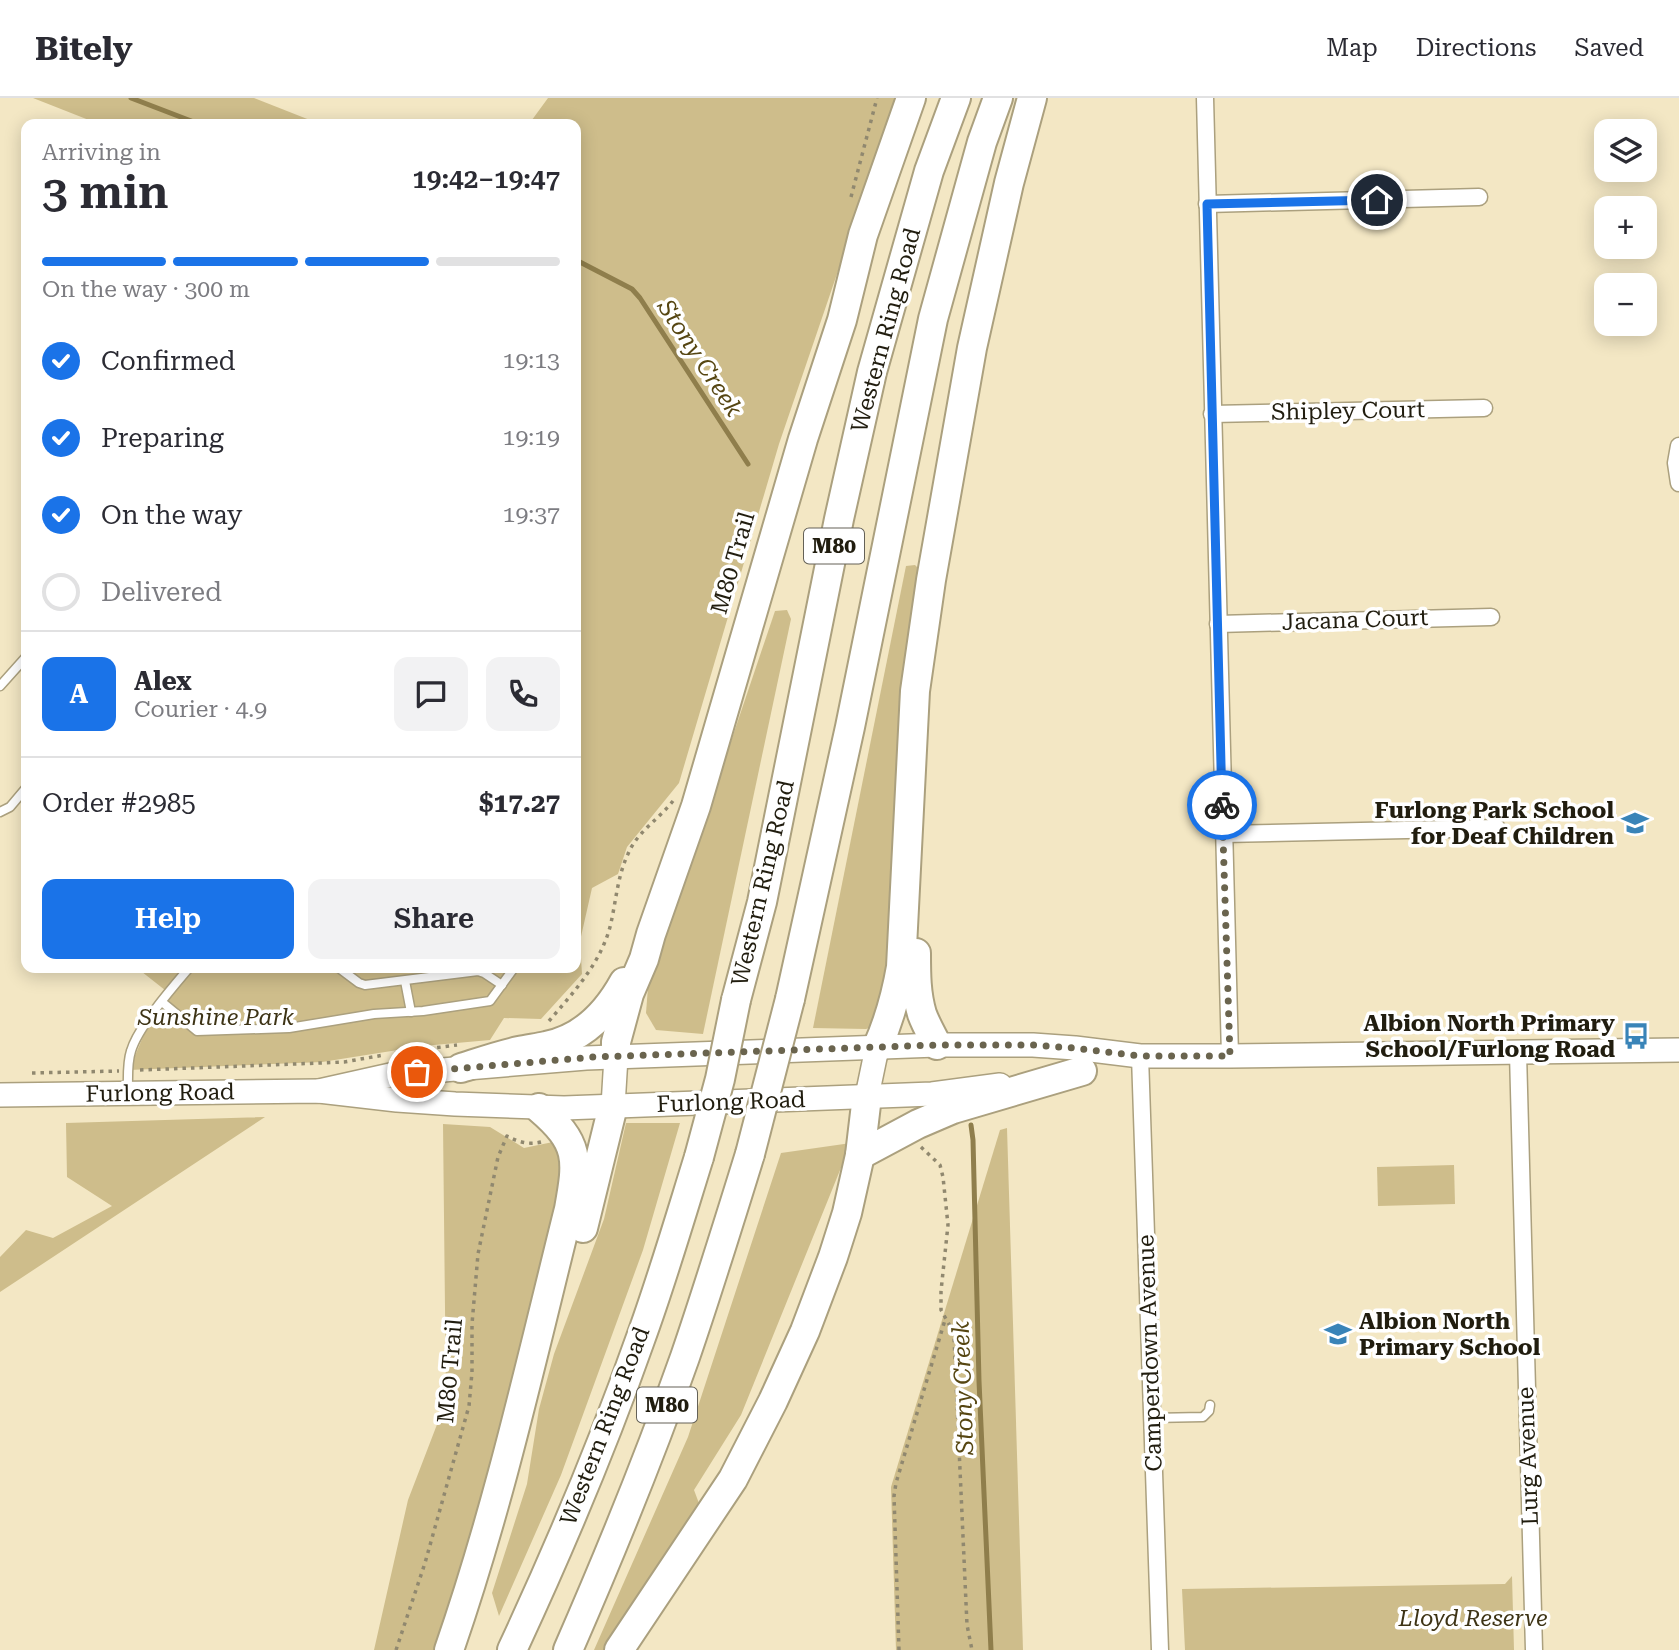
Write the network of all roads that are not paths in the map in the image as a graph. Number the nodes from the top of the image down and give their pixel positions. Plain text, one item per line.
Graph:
1 (911, 98) edge
2 (956, 98) edge
3 (998, 98) edge
4 (1032, 98) edge
5 (1205, 98) edge
6 (1479, 197) dead end
7 (1207, 204) junction
8 (1484, 408) dead end
9 (1212, 414) junction
10 (1679, 446) edge
11 (1679, 483) edge
12 (1491, 617) dead end
13 (1219, 624) junction
14 (21, 663) edge
15 (0, 686) edge
16 (911, 779) junction
17 (21, 794) edge
18 (0, 812) edge
19 (1497, 828) dead end
20 (1223, 834) junction
21 (651, 934) junction
22 (185, 973) edge
23 (345, 973) edge
24 (463, 973) edge
25 (485, 973) edge
26 (510, 973) edge
27 (405, 981) junction
28 (502, 985) junction
29 (162, 1002) junction
30 (411, 1012) junction
31 (937, 1045) junction
32 (877, 1048) junction
33 (1679, 1050) edge
34 (1518, 1053) junction
35 (1140, 1056) junction
36 (1230, 1056) junction
37 (459, 1057) junction
38 (616, 1057) junction
39 (1082, 1071) junction
40 (128, 1082) junction
41 (319, 1091) junction
42 (0, 1095) edge
43 (867, 1096) junction
44 (613, 1106) junction
45 (538, 1108) junction
46 (860, 1155) junction
47 (533, 1350) junction
48 (1210, 1405) dead end
49 (1152, 1418) junction
50 (449, 1650) edge
51 (512, 1650) edge
52 (568, 1650) edge
53 (619, 1650) edge
54 (1160, 1650) edge
55 (1534, 1650) edge

1 - 21 highway
2 - 51 highway, Western Ring Road / M80, bridge
3 - 52 highway, Western Ring Road / M80, bridge
4 - 16 highway
5 - 7 street
6 - 7 street
7 - 9 street
8 - 9 street, Shipley Court
9 - 13 street
10 - 11 street
12 - 13 street, Jacana Court
13 - 20 street
14 - 15 lane
16 - 31 highway
16 - 32 highway
17 - 18 lane
19 - 20 street
20 - 36 street
21 - 37 highway
21 - 38 highway
22 - 29 lane
23 - 27 lane
24 - 27 lane
25 - 28 lane
26 - 28 lane
27 - 30 lane
28 - 30 lane
29 - 30 lane
29 - 40 lane
31 - 32 main road, Furlong Road
31 - 35 main road, Furlong Road
32 - 38 main road, Furlong Road
32 - 43 main road
33 - 34 main road, Furlong Road
34 - 36 main road, Furlong Road
34 - 55 street, Lurg Avenue
35 - 36 main road, Furlong Road
35 - 39 main road, Furlong Road
35 - 49 street, Camperdown Avenue
37 - 38 main road, Furlong Road
37 - 41 main road, Furlong Road
38 - 44 main road
39 - 43 main road, Furlong Road
39 - 46 highway
40 - 41 main road, Furlong Road
40 - 42 main road, Furlong Road
41 - 45 main road, Furlong Road
43 - 44 main road, Furlong Road
43 - 46 highway
44 - 45 main road, Furlong Road
44 - 47 highway
45 - 47 highway
46 - 53 highway
47 - 50 highway
48 - 49 lane
49 - 54 street, Camperdown Avenue

